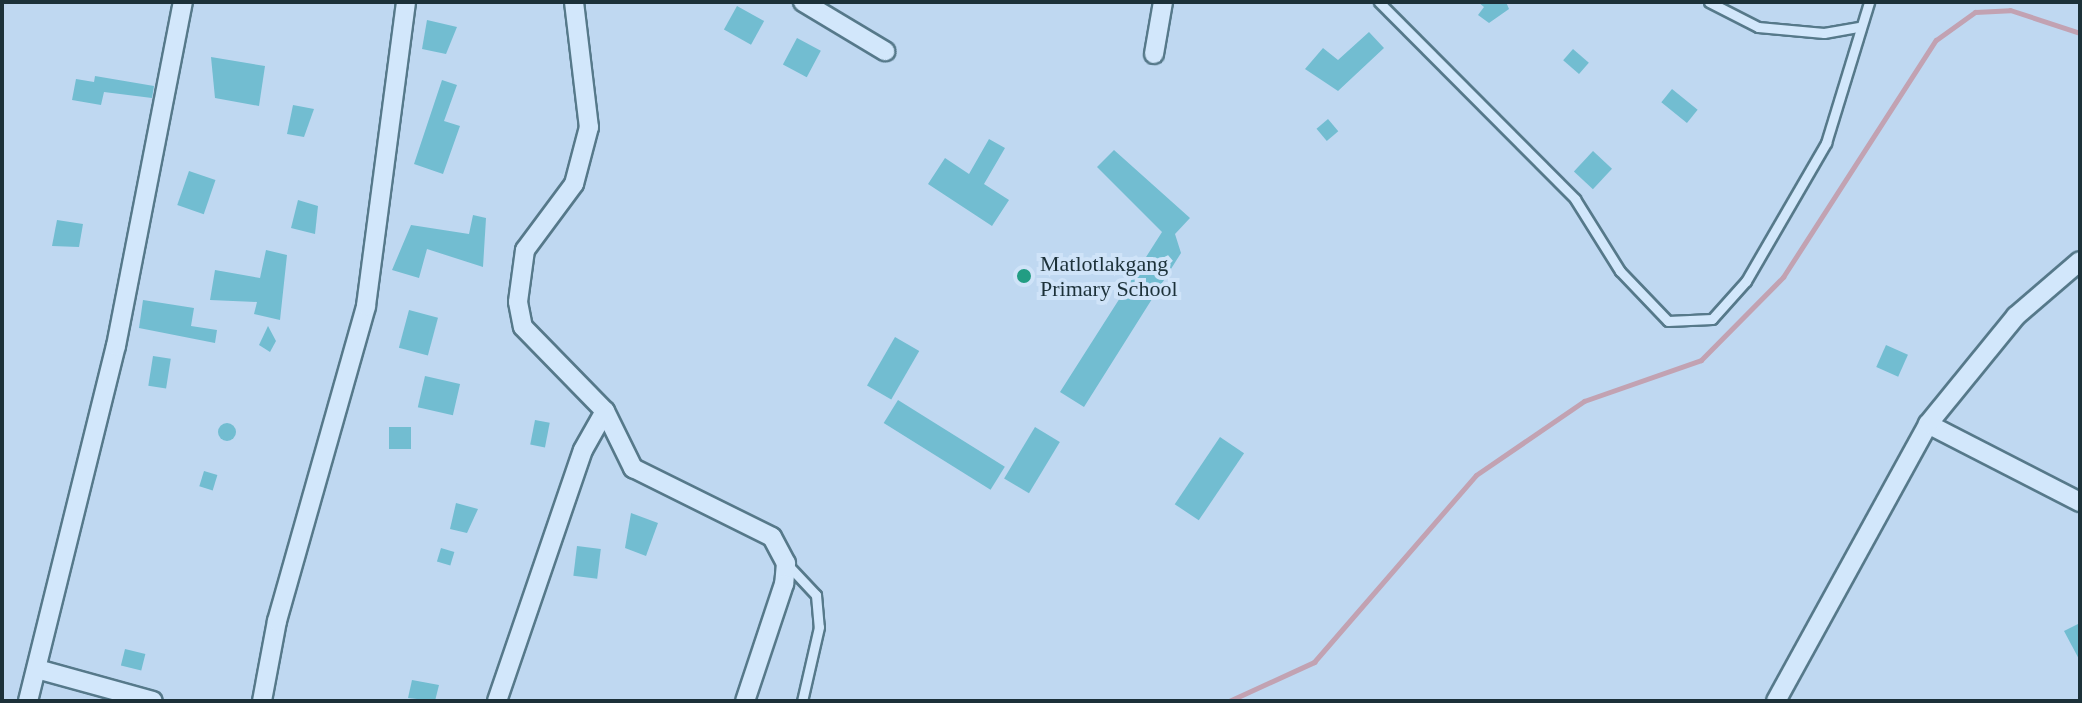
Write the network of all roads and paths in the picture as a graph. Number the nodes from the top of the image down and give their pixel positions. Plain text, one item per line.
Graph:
1 (183, 2) edge
2 (406, 2) edge
3 (574, 2) edge
4 (803, 2) edge
5 (1379, 2) edge
6 (1709, 2) edge
7 (1869, 2) edge
8 (1159, 3) edge
9 (1857, 27) junction
10 (885, 51) dead end
11 (1154, 54) dead end
12 (2080, 261) edge
13 (605, 411) junction
14 (1928, 424) junction
15 (2080, 502) edge
16 (786, 563) junction
17 (37, 669) junction
18 (28, 701) edge
19 (153, 701) edge
20 (262, 701) edge
21 (497, 701) edge
22 (745, 701) edge
23 (802, 701) edge
24 (1776, 701) edge

1 - 17 street
2 - 20 street
3 - 13 street
4 - 10 street
5 - 9 lane
6 - 9 lane
7 - 9 lane
8 - 11 street
12 - 14 street
13 - 16 street
13 - 21 street
14 - 15 street
14 - 24 street
16 - 22 street
16 - 23 lane
17 - 18 street
17 - 19 street

